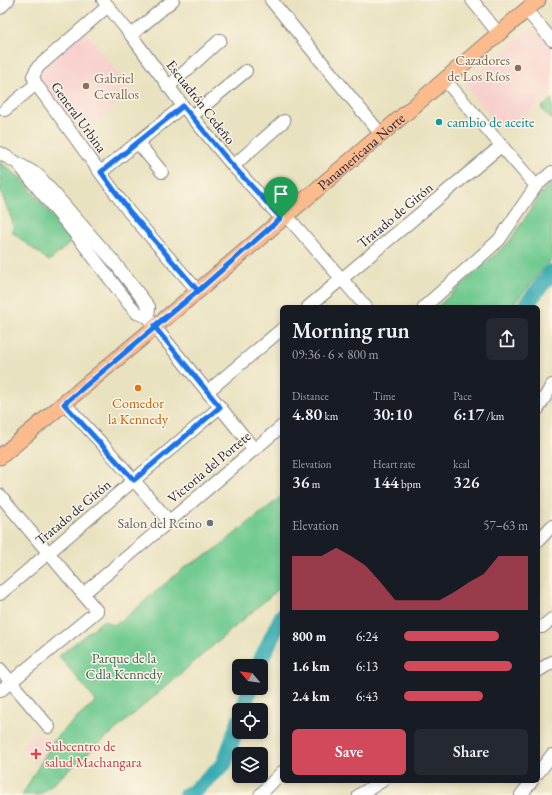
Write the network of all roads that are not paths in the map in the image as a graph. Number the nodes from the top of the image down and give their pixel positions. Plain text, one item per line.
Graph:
1 (8, 0) edge
2 (173, 0) edge
3 (271, 0) edge
4 (472, 0) edge
5 (538, 0) edge
6 (105, 3) edge
7 (0, 8) edge
8 (526, 10) junction
9 (498, 33) junction
10 (131, 35) junction
11 (220, 40) dead end
12 (552, 40) edge
13 (246, 71) dead end
14 (444, 80) junction
15 (36, 84) junction
16 (168, 86) junction
17 (183, 106) junction
18 (4, 110) dead end
19 (192, 116) junction
20 (284, 121) dead end
21 (380, 133) junction
22 (138, 144) junction
23 (502, 146) junction
24 (0, 153) edge
25 (233, 166) junction
26 (101, 172) junction
27 (162, 172) dead end
28 (552, 172) edge
29 (536, 186) junction
30 (284, 217) junction
31 (341, 279) junction
32 (198, 291) junction
33 (310, 305) edge
34 (364, 305) edge
35 (426, 305) edge
36 (151, 322) junction
37 (280, 331) edge
38 (552, 385) edge
39 (207, 392) junction
40 (64, 404) junction
41 (540, 406) edge
42 (220, 407) junction
43 (280, 428) edge
44 (254, 449) junction
45 (0, 457) edge
46 (134, 480) junction
47 (0, 495) edge
48 (169, 521) junction
49 (552, 526) edge
50 (540, 539) edge
51 (48, 553) junction
52 (0, 594) edge
53 (83, 594) junction
54 (552, 618) edge
55 (540, 628) edge
56 (552, 662) edge
57 (0, 669) edge
58 (540, 670) edge
59 (11, 682) junction
60 (0, 691) edge
61 (49, 727) dead end
62 (552, 755) edge
63 (540, 770) edge
64 (280, 774) edge
65 (379, 783) edge
66 (530, 783) edge
67 (260, 795) edge
68 (359, 795) edge
69 (520, 795) edge

1 - 7 street
2 - 10 street
3 - 21 street
4 - 9 street
5 - 8 main road, Panamericana Norte
6 - 10 street, Escuadrón Cedeño
6 - 15 street, General Urbina
8 - 9 main road, Panamericana Norte
8 - 12 street
9 - 14 main road, Panamericana Norte
10 - 16 street, Escuadrón Cedeño
11 - 16 street
13 - 19 street
14 - 21 main road, Panamericana Norte
14 - 23 street
15 - 18 street
15 - 26 street, General Urbina
16 - 17 street, Escuadrón Cedeño
17 - 19 street, Escuadrón Cedeño
17 - 22 street
19 - 25 street, Escuadrón Cedeño
20 - 25 street
21 - 30 main road, Panamericana Norte
22 - 26 street
22 - 27 street
23 - 29 street
23 - 31 street, Tratado de Girón
24 - 36 street
25 - 30 street, Escuadrón Cedeño
26 - 32 street, General Urbina
28 - 29 street
29 - 35 street
30 - 31 street, Escuadrón Cedeño
30 - 32 main road, Panamericana Norte
31 - 33 street, Tratado de Girón
31 - 34 street, Escuadrón Cedeño
32 - 36 main road, Panamericana Norte
36 - 39 street
36 - 40 main road, Panamericana Norte
37 - 39 street
38 - 41 street
39 - 42 street
40 - 45 main road, Panamericana Norte
40 - 46 street
42 - 44 street
42 - 46 street, Tratado de Girón
43 - 44 street, Victoria del Portete
44 - 48 street, Victoria del Portete
46 - 48 street
46 - 51 street, Tratado de Girón
47 - 51 street
48 - 53 street, Victoria del Portete
49 - 50 street
51 - 52 street, Tratado de Girón
51 - 53 street
53 - 59 street
54 - 55 street
56 - 58 street
57 - 59 street
59 - 60 street
59 - 61 street
62 - 63 street
64 - 67 street
65 - 68 street
66 - 69 street

